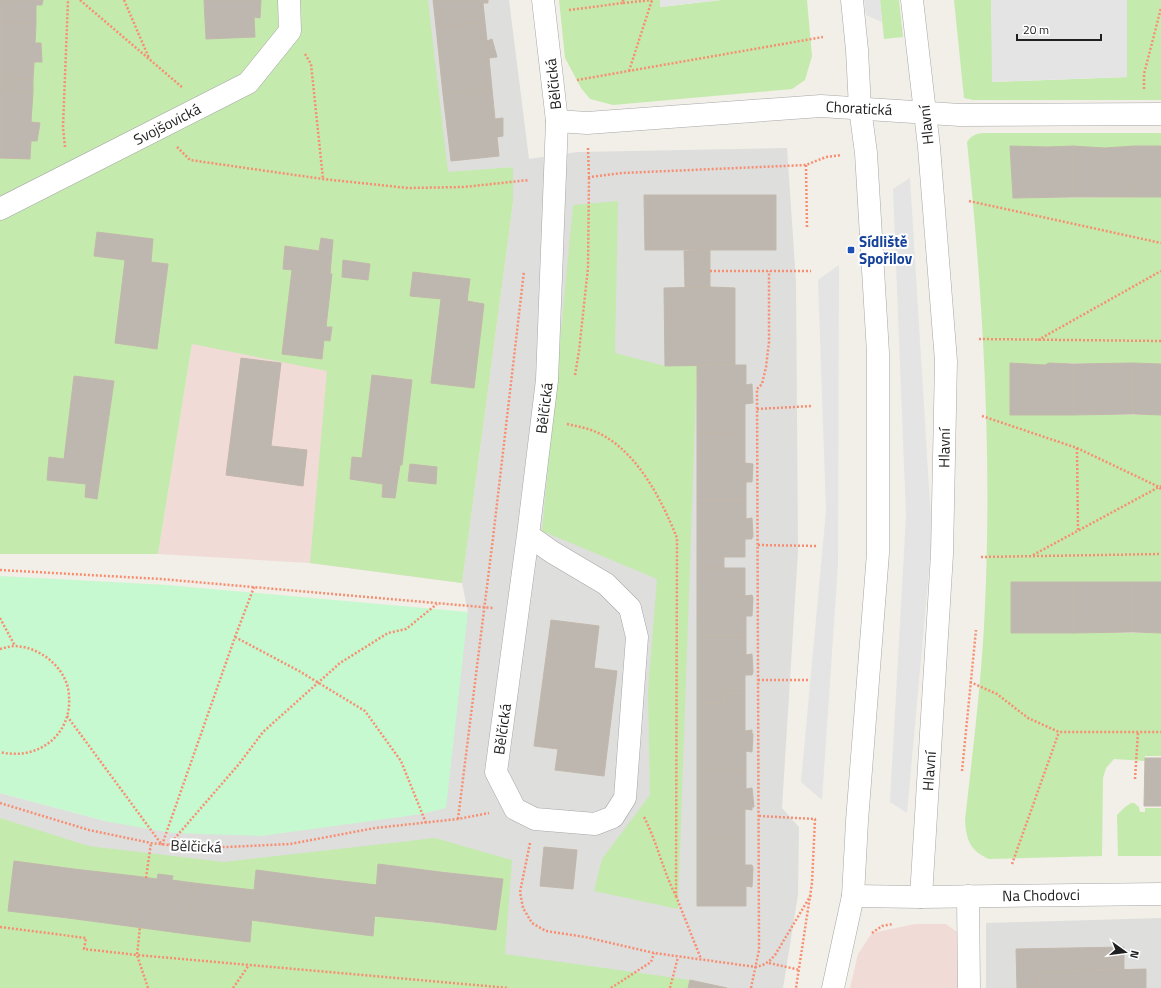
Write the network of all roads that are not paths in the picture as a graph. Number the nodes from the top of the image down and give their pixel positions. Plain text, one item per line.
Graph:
1 (288, 0) edge
2 (543, 0) edge
3 (852, 0) edge
4 (912, 0) edge
5 (860, 108) junction
6 (925, 112) junction
7 (1152, 114) edge
8 (557, 121) junction
9 (0, 209) edge
10 (528, 535) junction
11 (1161, 894) edge
12 (853, 896) junction
13 (968, 896) junction
14 (921, 897) junction
15 (833, 988) edge
16 (969, 988) edge

1 - 9 street, Svojšovická
2 - 8 street, Bělčická
3 - 5 street
4 - 6 street, Hlavní
5 - 6 street, Choratická
5 - 8 street, Choratická
5 - 12 street
6 - 7 street, Choratická
6 - 14 street, Hlavní
8 - 10 street, Bělčická
10 - 10 street, Bělčická
11 - 13 street, Na Chodovci
12 - 14 street, Na Chodovci
12 - 15 street
13 - 14 street, Na Chodovci
13 - 16 street

